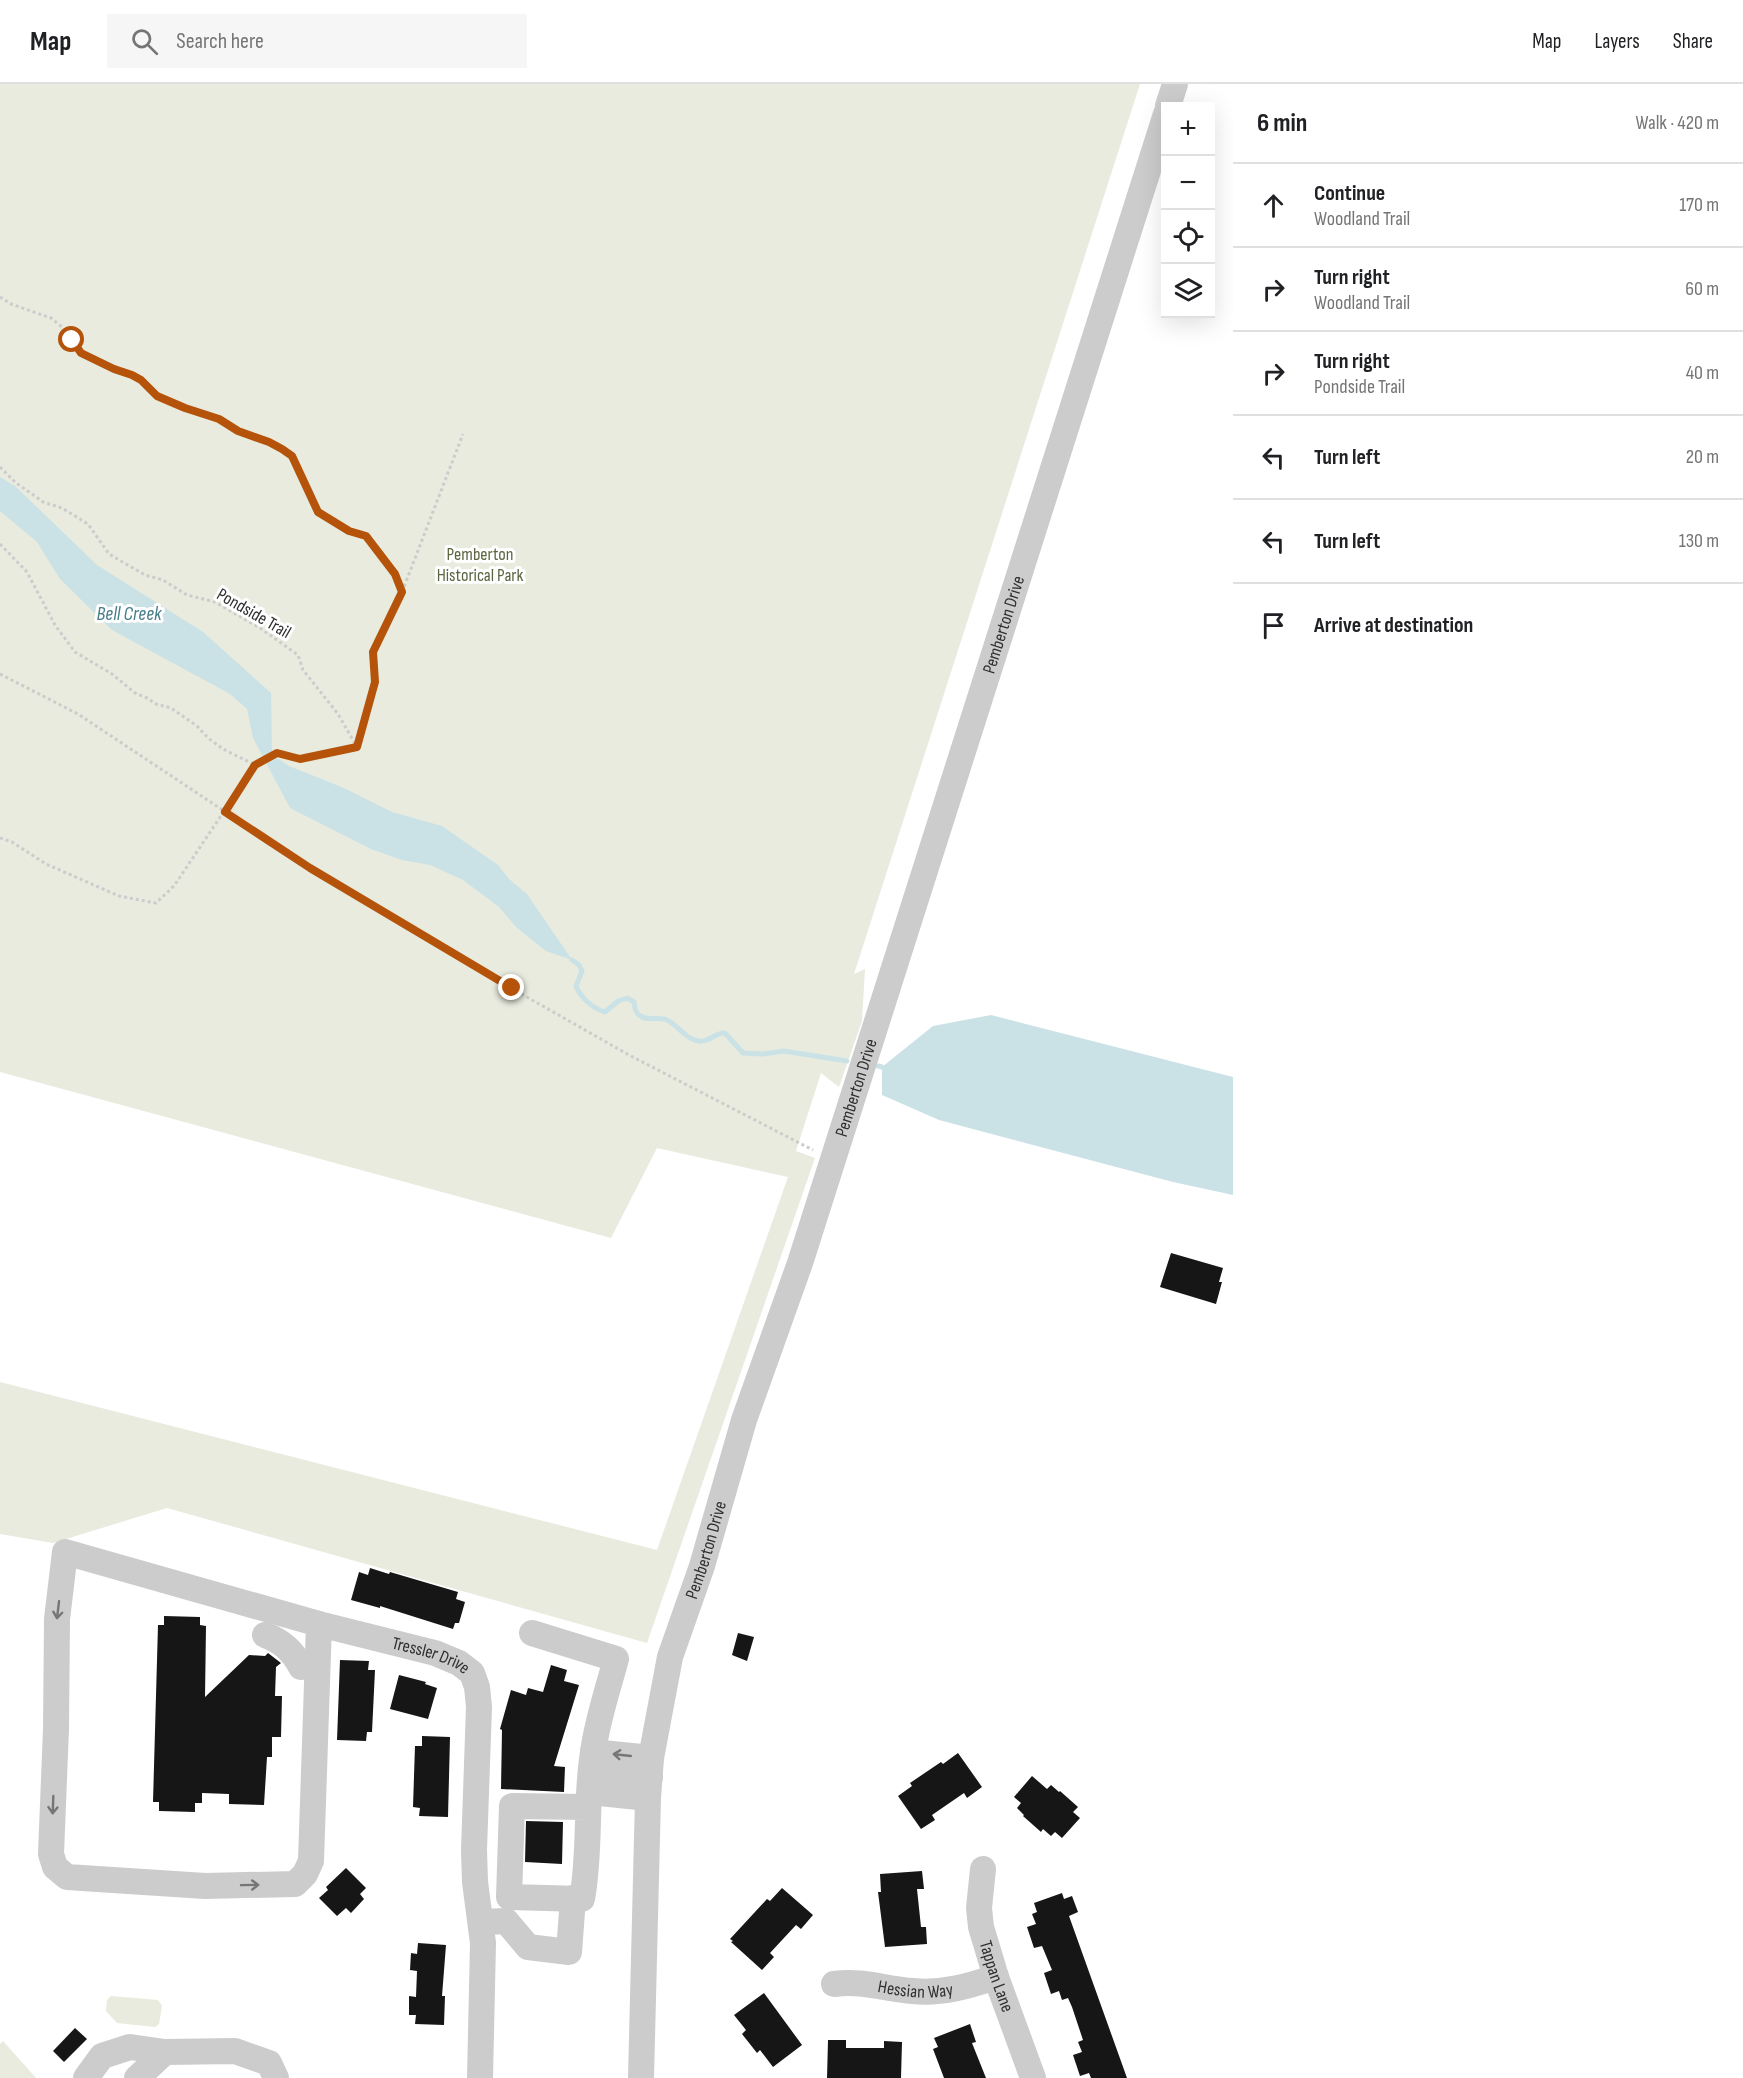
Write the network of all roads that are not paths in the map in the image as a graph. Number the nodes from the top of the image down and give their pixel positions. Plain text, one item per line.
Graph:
1 (1175, 84) edge
2 (1169, 102) edge
3 (1161, 130) edge
4 (250, 1604) junction
5 (319, 1624) junction
6 (532, 1633) dead end
7 (289, 1657) junction
8 (650, 1777) junction
9 (590, 1781) junction
10 (983, 1869) dead end
11 (573, 1898) junction
12 (499, 1913) junction
13 (996, 1977) junction
14 (834, 1984) dead end
15 (235, 2051) junction
16 (165, 2052) junction
17 (86, 2078) edge
18 (137, 2078) edge
19 (252, 2078) edge
20 (276, 2078) edge
21 (480, 2078) edge
22 (640, 2078) edge
23 (1033, 2078) edge

1 - 2 street
3 - 8 street, Pemberton Drive
4 - 5 street, Tressler Drive
4 - 7 street
4 -> 7 street, Tressler Drive
5 - 7 street
5 - 12 street, Tressler Drive
6 - 9 street
8 - 9 street
8 - 9 street
8 - 22 street, Pemberton Drive
9 - 11 street
9 - 12 street
10 - 13 street, Tappan Lane
11 - 12 street
11 - 12 street
12 - 21 street, Tressler Drive
13 - 14 street, Hessian Way
13 - 23 street, Tappan Lane
15 - 16 street
15 - 19 street
15 - 20 street
16 - 17 street
16 - 18 street

